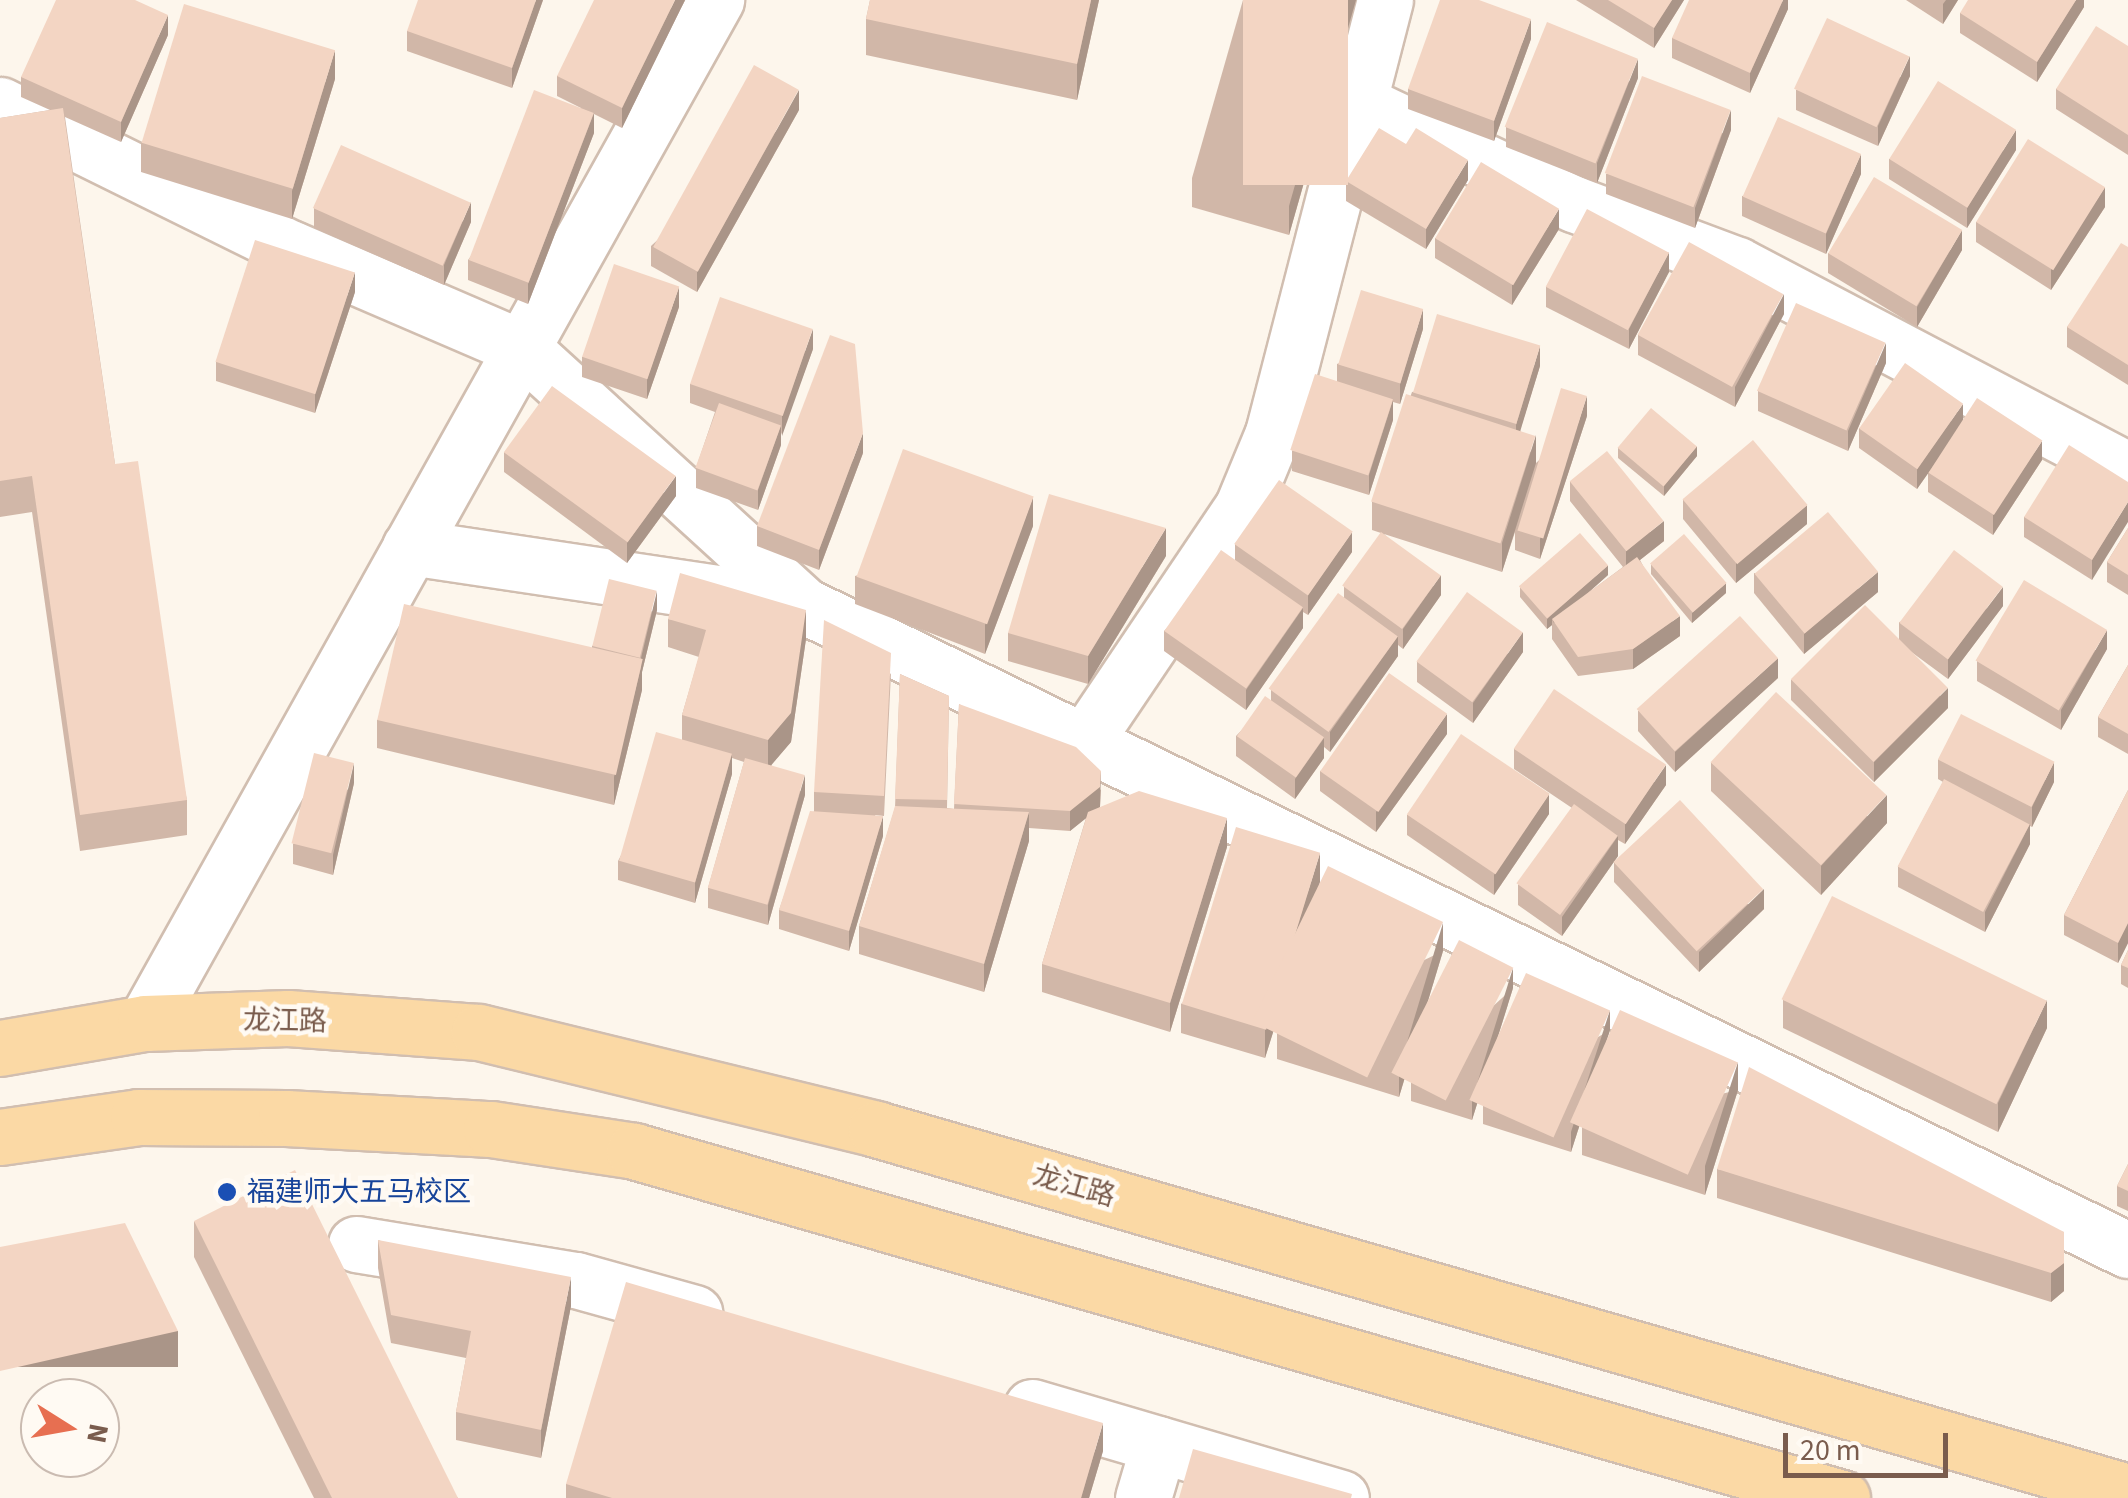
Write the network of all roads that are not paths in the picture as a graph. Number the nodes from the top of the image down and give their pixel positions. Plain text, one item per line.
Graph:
1 (716, 0) edge
2 (1385, 0) edge
3 (1356, 101) junction
4 (0, 104) edge
5 (522, 348) junction
6 (2128, 470) edge
7 (410, 548) junction
8 (805, 606) junction
9 (1084, 742) junction
10 (145, 1023) junction
11 (0, 1048) edge
12 (0, 1137) edge
13 (356, 1244) dead end
14 (2128, 1250) edge
15 (743, 1326) edge
16 (983, 1394) edge
17 (1158, 1444) junction
18 (2128, 1492) edge
19 (1143, 1498) edge
20 (1341, 1498) edge
21 (1842, 1498) edge

1 - 5 street
2 - 3 street
3 - 6 street
3 - 9 street
4 - 5 street
5 - 7 street
5 - 8 street
7 - 8 street
7 - 10 street
8 - 9 street
9 - 14 street
10 - 11 main road, 龙江路
10 - 18 main road, 龙江路
12 - 21 main road
13 - 15 street
16 - 17 street
17 - 19 street
17 - 20 street

